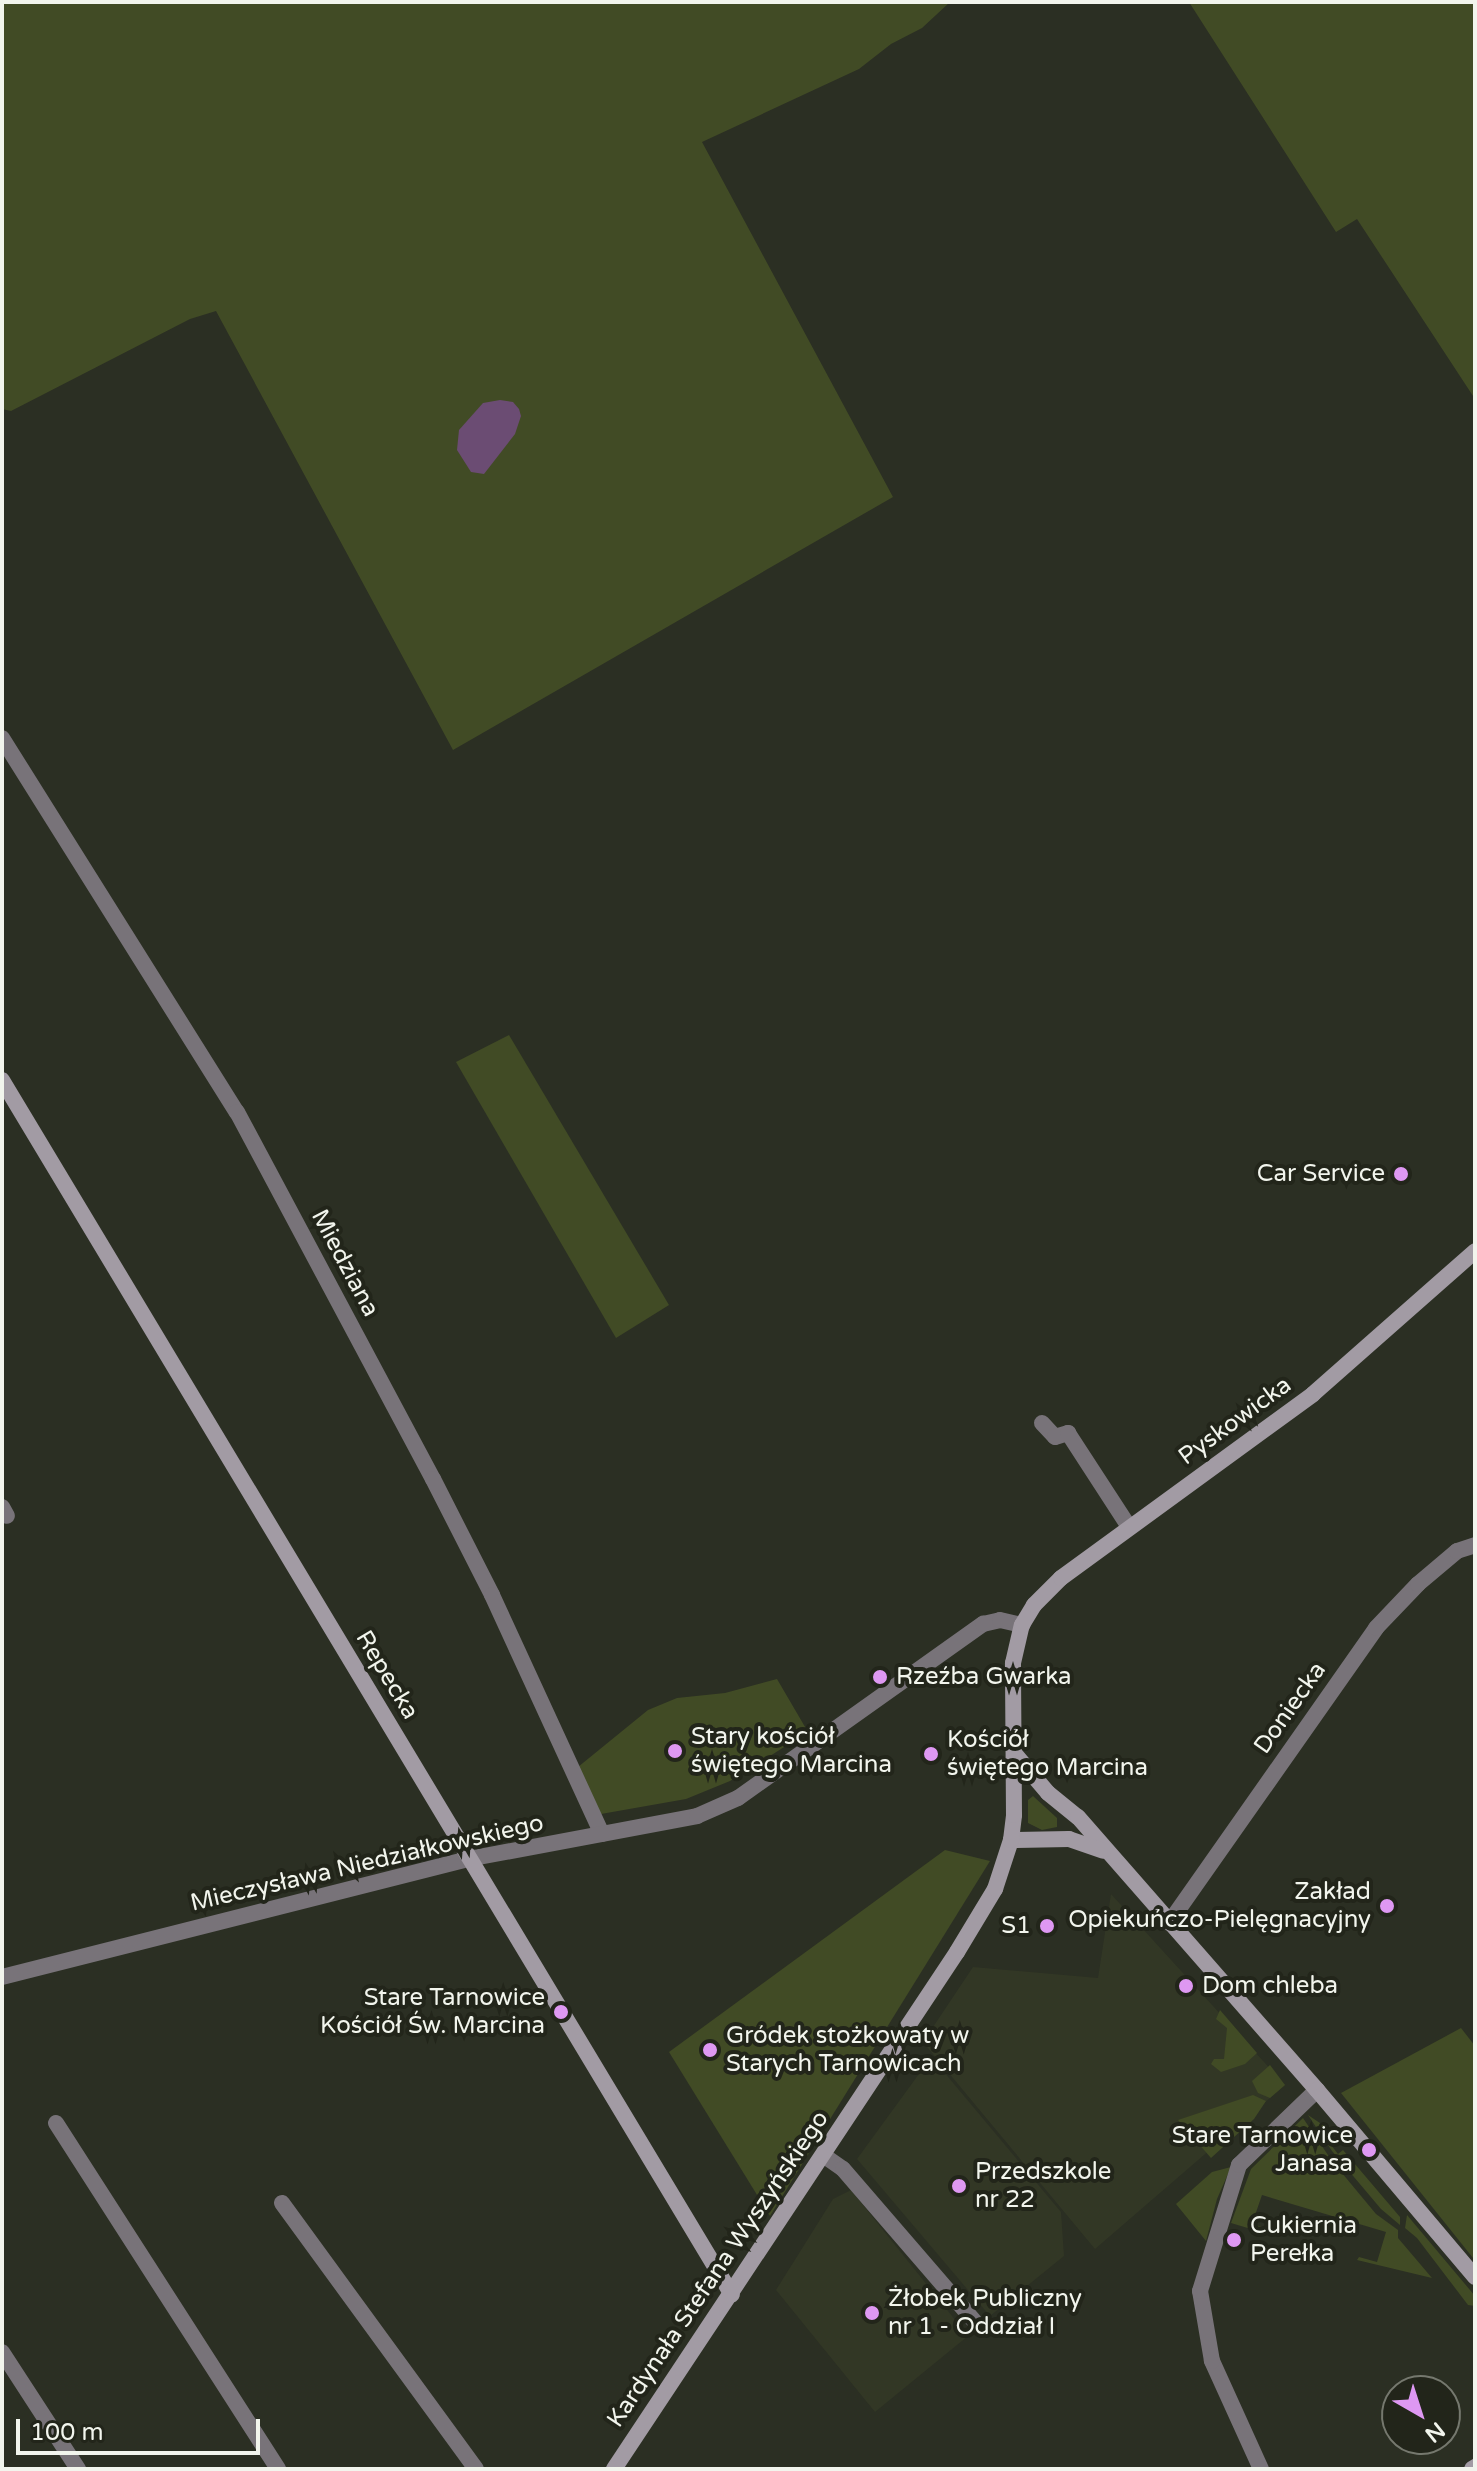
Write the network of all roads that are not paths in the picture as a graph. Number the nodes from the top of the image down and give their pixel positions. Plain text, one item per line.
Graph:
1 (2, 738) edge
2 (2, 1080) edge
3 (1475, 1251) edge
4 (1042, 1423) dead end
5 (1129, 1527) junction
6 (1475, 1545) edge
7 (1022, 1625) junction
8 (1014, 1753) junction
9 (1048, 1793) junction
10 (1015, 1795) junction
11 (602, 1834) junction
12 (1011, 1840) junction
13 (1104, 1851) junction
14 (468, 1859) junction
15 (1169, 1923) junction
16 (2, 1977) edge
17 (1317, 2090) junction
18 (56, 2123) dead end
19 (823, 2155) junction
20 (282, 2203) dead end
21 (1475, 2277) edge
22 (732, 2295) junction
23 (974, 2321) dead end
24 (2, 2352) edge
25 (78, 2469) edge
26 (278, 2469) edge
27 (476, 2469) edge
28 (614, 2469) edge
29 (1261, 2469) edge

1 - 11 street, Miedziana
2 - 14 street, Repecka
3 - 5 street, Pyskowicka
4 - 5 street
5 - 7 street, Pyskowicka
6 - 15 street, Doniecka
7 - 8 street, Kardynała Stefana Wyszyńskiego
7 - 11 street, Mieczysława Niedziałkowskiego
8 - 9 street
8 - 10 street, Kardynała Stefana Wyszyńskiego
9 - 10 street
9 - 13 street
10 - 12 street, Kardynała Stefana Wyszyńskiego
11 - 14 street, Mieczysława Niedziałkowskiego
12 - 13 street
12 - 19 street, Kardynała Stefana Wyszyńskiego
13 - 15 street
14 - 16 street, Mieczysława Niedziałkowskiego
14 - 22 street, Repecka
15 - 17 street
17 - 21 street
17 - 29 street
18 - 26 street
19 - 22 street, Kardynała Stefana Wyszyńskiego
19 - 23 street
20 - 27 street
22 - 28 street, Kardynała Stefana Wyszyńskiego
24 - 25 street

